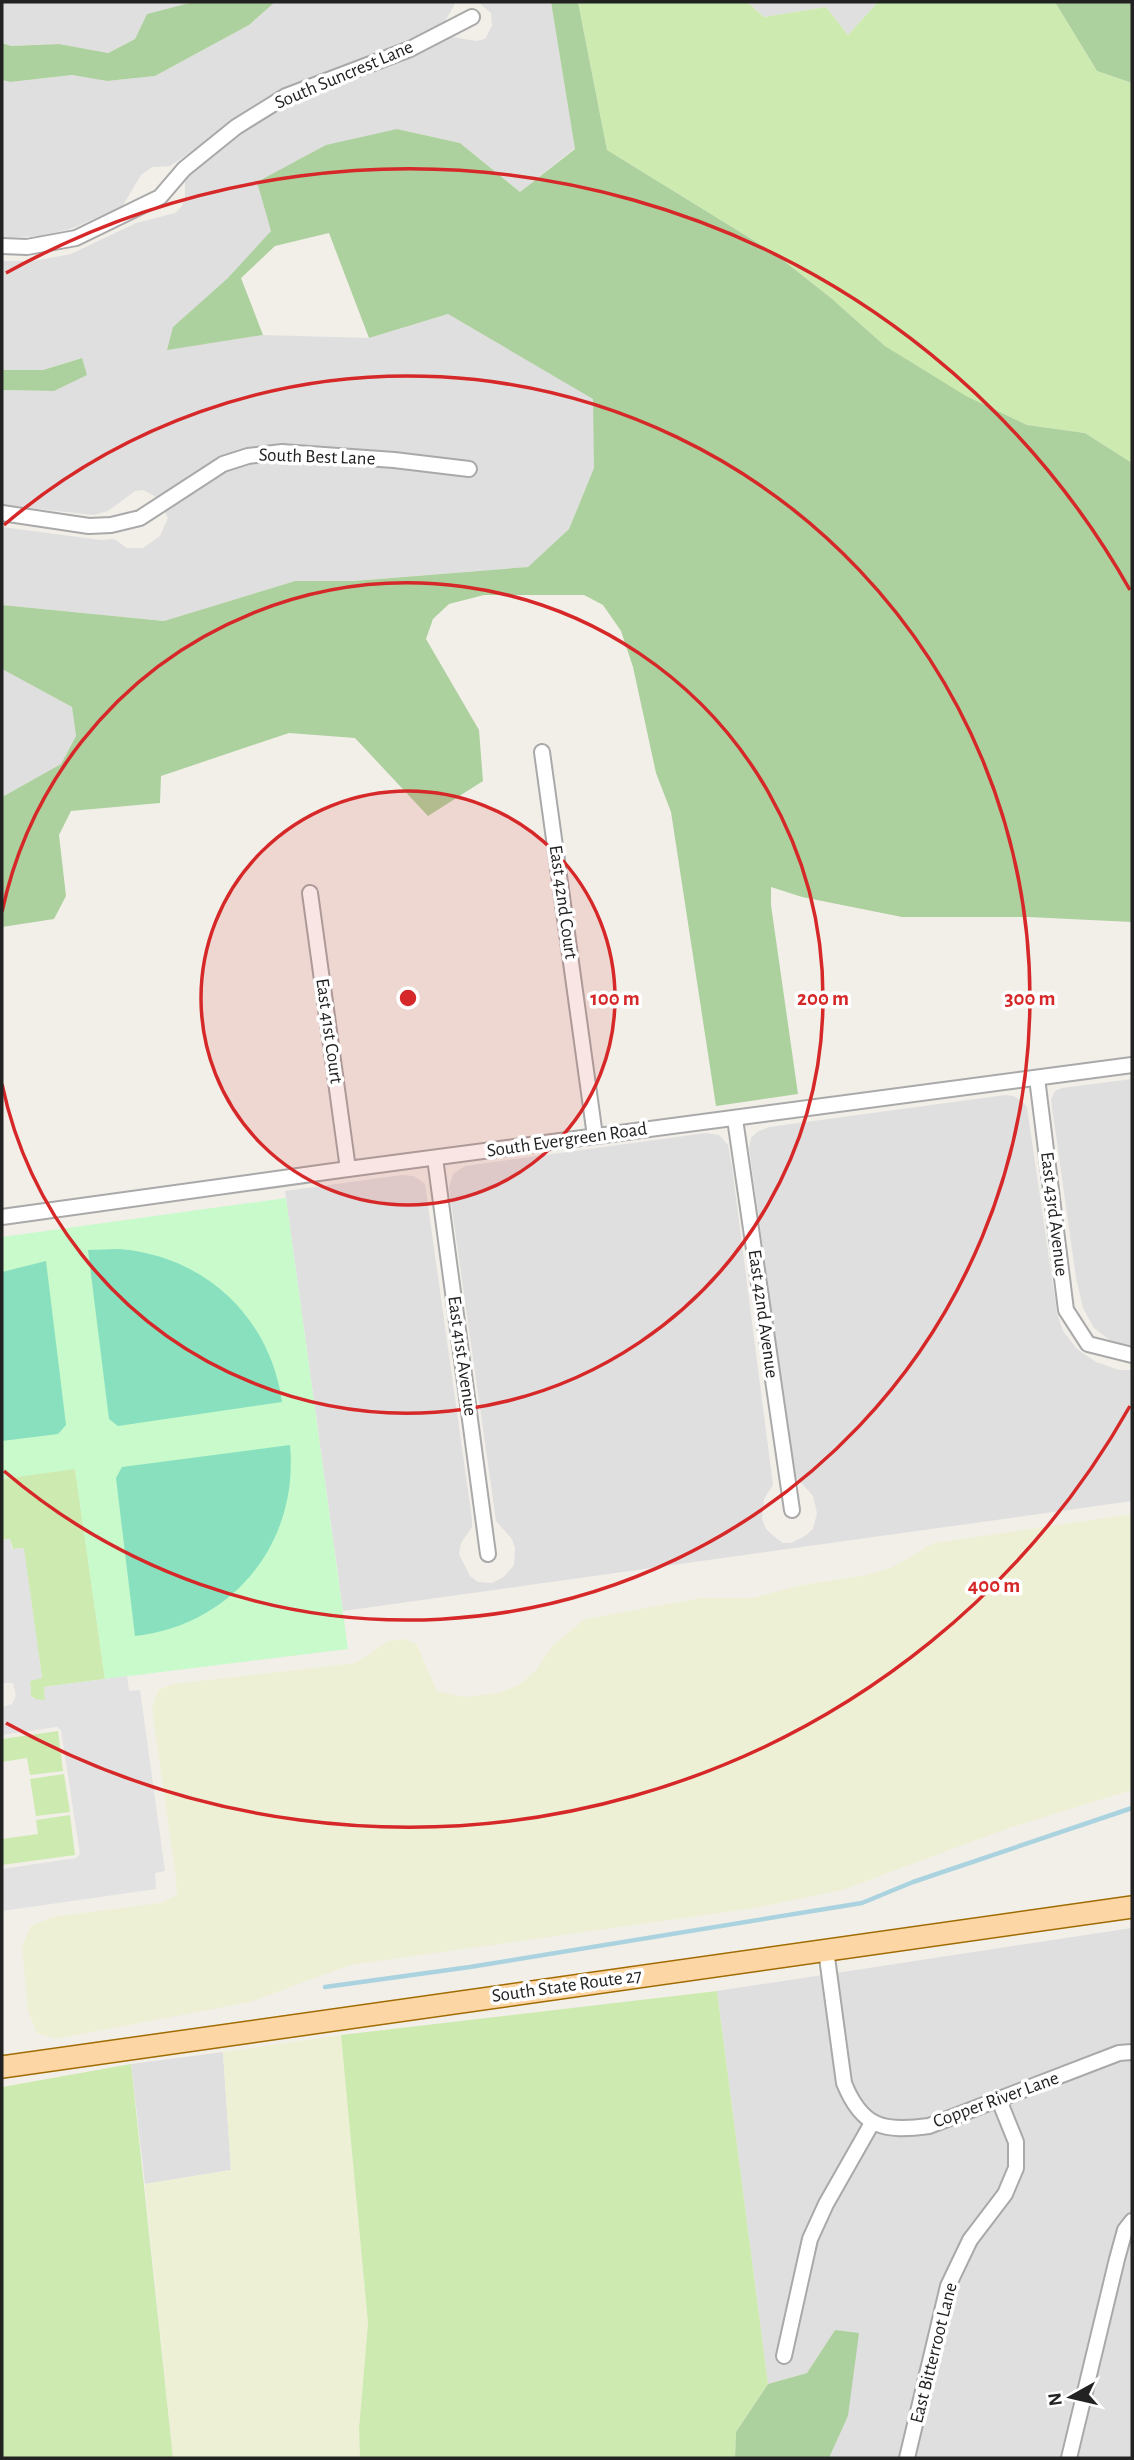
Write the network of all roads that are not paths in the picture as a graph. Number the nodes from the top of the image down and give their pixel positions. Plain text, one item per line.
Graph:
1 (472, 18) dead end
2 (2, 246) edge
3 (470, 469) dead end
4 (2, 513) edge
5 (542, 752) dead end
6 (310, 893) dead end
7 (1132, 1065) edge
8 (1037, 1078) junction
9 (735, 1119) junction
10 (595, 1136) junction
11 (435, 1158) junction
12 (348, 1169) junction
13 (2, 1217) edge
14 (1132, 1355) edge
15 (792, 1510) dead end
16 (488, 1554) dead end
17 (1132, 1907) edge
18 (826, 1950) junction
19 (1132, 2052) edge
20 (2, 2067) edge
21 (999, 2100) junction
22 (873, 2123) junction
23 (1132, 2221) edge
24 (784, 2356) dead end
25 (907, 2458) edge
26 (1069, 2458) edge

1 - 2 street, South Suncrest Lane
3 - 4 street, South Best Lane
5 - 10 street, East 42nd Court
6 - 12 street, East 41st Court
7 - 8 street, South Evergreen Road
8 - 9 street, South Evergreen Road
8 - 14 street, East 43rd Avenue
9 - 10 street, South Evergreen Road
9 - 15 street, East 42nd Avenue
10 - 11 street, South Evergreen Road
11 - 12 street, South Evergreen Road
11 - 16 street, East 41st Avenue
12 - 13 street, South Evergreen Road
17 - 18 main road, South State Route 27
18 - 20 main road, South State Route 27
18 - 22 street
19 - 21 street, Copper River Lane
21 - 22 street, Copper River Lane
21 - 25 street, East Bitterroot Lane
22 - 24 street
23 - 26 street

